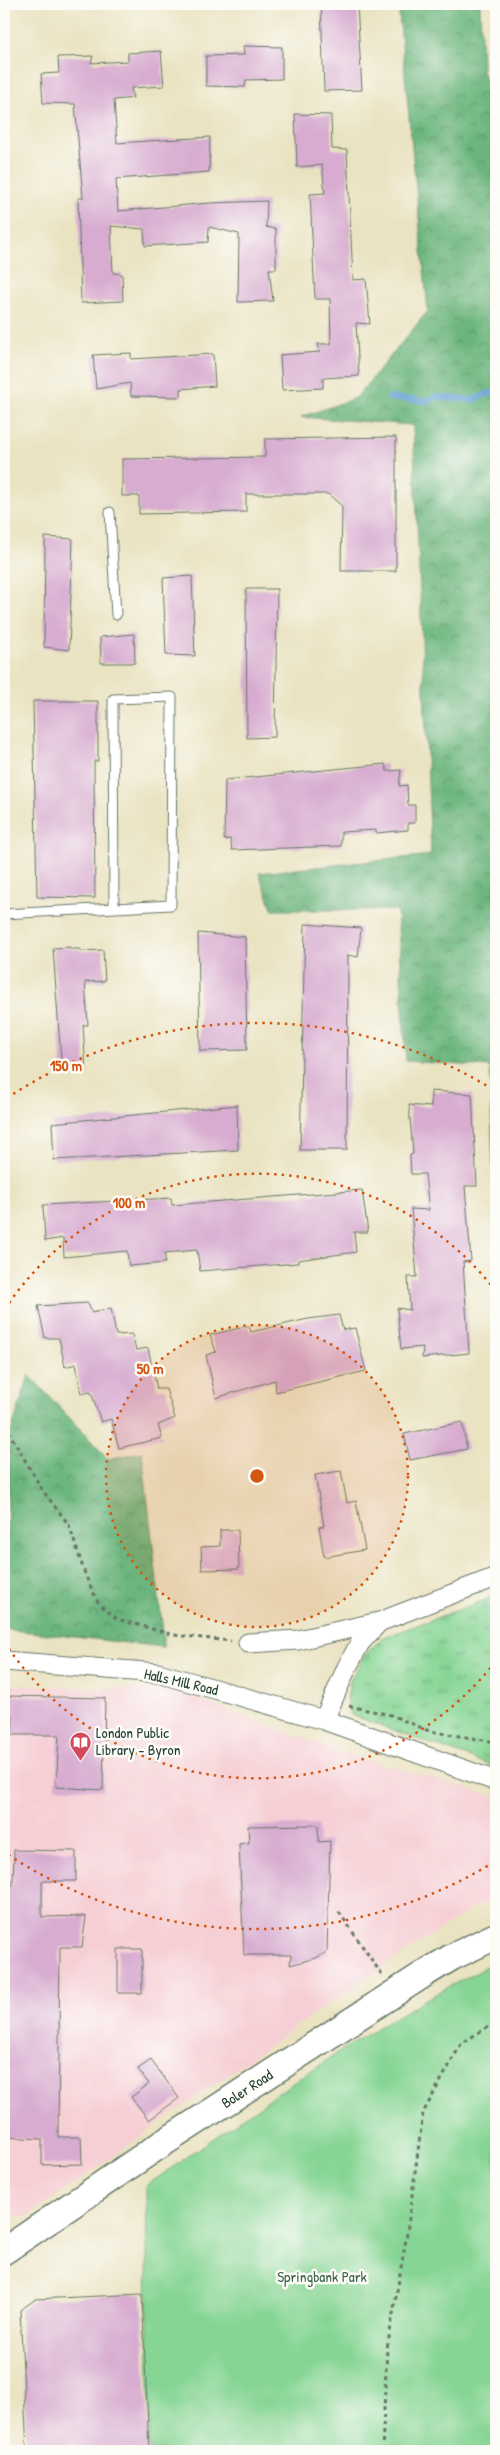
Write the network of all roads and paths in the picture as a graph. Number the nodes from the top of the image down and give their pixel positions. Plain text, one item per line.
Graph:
1 (110, 512) dead end
2 (116, 615) dead end
3 (114, 908) junction
4 (4, 914) edge
5 (4, 1424) edge
6 (496, 1577) edge
7 (379, 1622) junction
8 (248, 1643) joint
9 (4, 1661) edge
10 (328, 1711) junction
11 (496, 1742) edge
12 (496, 1781) edge
13 (339, 1912) dead end
14 (496, 1936) edge
15 (382, 1976) dead end
16 (496, 2021) edge
17 (4, 2251) edge
18 (382, 2451) edge

1 - 2 lane
3 - 3 lane
3 - 4 lane
5 - 8 path
6 - 7 street
7 - 8 street
7 - 10 street
9 - 10 street, Halls Mill Road
10 - 11 path
10 - 12 street, Halls Mill Road
13 - 15 path
14 - 17 main road, Boler Road
16 - 18 path

